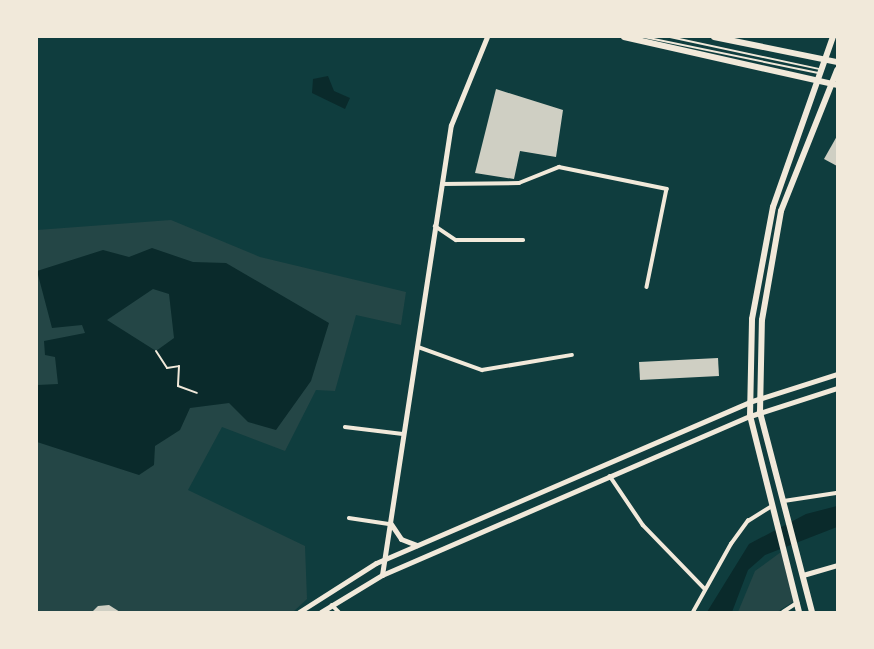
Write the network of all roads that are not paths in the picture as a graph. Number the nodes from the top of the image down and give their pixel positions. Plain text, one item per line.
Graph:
1 (487, 37) edge
2 (624, 37) edge
3 (645, 37) edge
4 (670, 37) edge
5 (714, 37) edge
6 (833, 37) edge
7 (825, 60) junction
8 (837, 62) edge
9 (819, 74) junction
10 (836, 76) edge
11 (442, 184) junction
12 (433, 225) junction
13 (523, 240) dead end
14 (647, 287) dead end
15 (416, 346) junction
16 (572, 355) dead end
17 (837, 374) edge
18 (837, 388) edge
19 (759, 400) junction
20 (749, 402) junction
21 (760, 412) junction
22 (750, 416) junction
23 (345, 426) dead end
24 (405, 434) junction
25 (610, 477) junction
26 (837, 493) edge
27 (784, 504) junction
28 (774, 507) junction
29 (349, 518) dead end
30 (391, 524) junction
31 (417, 545) junction
32 (385, 559) junction
33 (837, 565) edge
34 (382, 575) junction
35 (803, 575) junction
36 (705, 589) junction
37 (797, 603) junction
38 (332, 605) junction
39 (299, 612) edge
40 (321, 612) edge
41 (339, 612) edge
42 (693, 612) edge
43 (783, 612) edge
44 (799, 612) edge
45 (812, 612) edge

1 - 11 main road
2 - 9 main road
3 - 9 lane
4 - 9 lane
5 - 7 main road
6 - 7 main road
7 - 8 main road
7 - 9 main road
9 - 10 main road
9 - 10 lane
9 - 20 main road
10 - 19 main road
11 - 12 main road
11 - 14 street
12 - 13 street
12 - 15 main road
15 - 16 street
15 - 24 main road
17 - 19 main road
18 - 21 main road
19 - 20 main road
19 - 21 main road
20 - 22 main road
20 - 31 main road
21 - 22 main road
21 - 27 main road
22 - 25 main road
22 - 28 main road
23 - 24 street
24 - 30 main road
25 - 34 main road
25 - 36 street
26 - 27 street
27 - 35 main road
28 - 36 street
28 - 37 main road
29 - 30 street
30 - 31 main road
30 - 32 main road
31 - 32 main road
32 - 34 main road
32 - 39 main road
33 - 35 street
34 - 38 main road
35 - 45 main road
36 - 42 street
37 - 43 street
37 - 44 main road
38 - 40 main road
38 - 41 street

